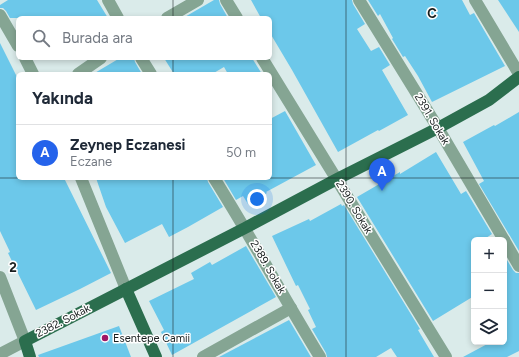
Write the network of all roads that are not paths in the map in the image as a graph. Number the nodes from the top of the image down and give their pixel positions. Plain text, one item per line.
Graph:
1 (108, 0) edge
2 (198, 0) edge
3 (226, 0) edge
4 (359, 0) edge
5 (475, 0) edge
6 (0, 15) edge
7 (117, 16) edge
8 (170, 16) edge
9 (236, 16) edge
10 (16, 43) edge
11 (26, 60) edge
12 (98, 60) edge
13 (142, 60) edge
14 (263, 60) edge
15 (33, 72) edge
16 (81, 72) edge
17 (150, 72) edge
18 (271, 72) edge
19 (272, 74) edge
20 (519, 75) edge
21 (438, 128) junction
22 (337, 179) junction
23 (82, 180) edge
24 (215, 180) edge
25 (245, 228) junction
26 (502, 237) edge
27 (507, 245) edge
28 (519, 266) edge
29 (0, 277) edge
30 (126, 289) junction
31 (290, 308) junction
32 (25, 341) junction
33 (0, 354) edge
34 (30, 357) edge
35 (156, 357) edge
36 (203, 357) edge
37 (320, 357) edge
38 (446, 357) edge

1 - 7 street
2 - 8 street
3 - 9 street
4 - 21 street, 2391. Sokak
5 - 20 street
6 - 10 street
11 - 15 street
12 - 16 street
13 - 17 street
14 - 18 street, 2390. Sokak
19 - 22 street, 2390. Sokak
20 - 21 main road, 2382. Sokak
21 - 22 main road, 2382. Sokak
21 - 26 street, 2391. Sokak
22 - 25 main road, 2382. Sokak
22 - 38 street, 2390. Sokak
23 - 30 street
24 - 25 street, 2389. Sokak
25 - 30 main road, 2382. Sokak
25 - 31 street, 2389. Sokak
27 - 28 street, 2391. Sokak
29 - 32 street
30 - 32 main road, 2382. Sokak
30 - 35 main road
31 - 36 street
31 - 37 street, 2389. Sokak
32 - 33 street, 2382. Sokak
32 - 34 main road

